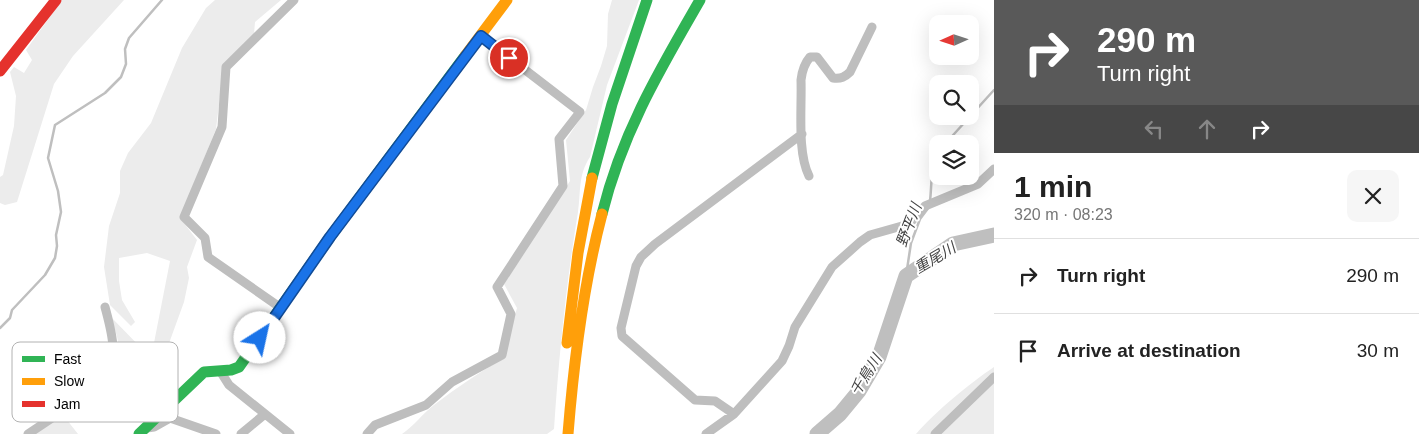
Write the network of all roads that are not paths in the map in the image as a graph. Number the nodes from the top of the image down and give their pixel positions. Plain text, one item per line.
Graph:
1 (56, 0) edge
2 (294, 0) edge
3 (507, 0) edge
4 (647, 0) edge
5 (700, 0) edge
6 (872, 26) dead end
7 (481, 36) junction
8 (0, 71) edge
9 (802, 134) junction
10 (994, 169) edge
11 (809, 176) dead end
12 (105, 307) dead end
13 (281, 308) junction
14 (114, 342) edge
15 (221, 370) junction
16 (994, 377) edge
17 (178, 397) edge
18 (265, 414) junction
19 (734, 414) junction
20 (178, 421) edge
21 (46, 422) edge
22 (152, 422) edge
23 (163, 422) edge
24 (143, 431) edge
25 (28, 434) edge
26 (216, 434) edge
27 (241, 434) edge
28 (290, 434) edge
29 (367, 434) edge
30 (567, 434) edge
31 (706, 434) edge
32 (935, 434) edge

1 - 8 main road
2 - 13 street
3 - 7 main road
4 - 30 main road
5 - 30 main road
6 - 9 street
7 - 13 main road
7 - 29 street
9 - 11 street
9 - 19 street
10 - 19 street
12 - 14 street
13 - 15 main road
15 - 17 main road
15 - 18 street
16 - 32 street
18 - 27 street
18 - 28 street
19 - 31 street
20 - 26 street
21 - 25 street
22 - 24 main road
23 - 24 street

